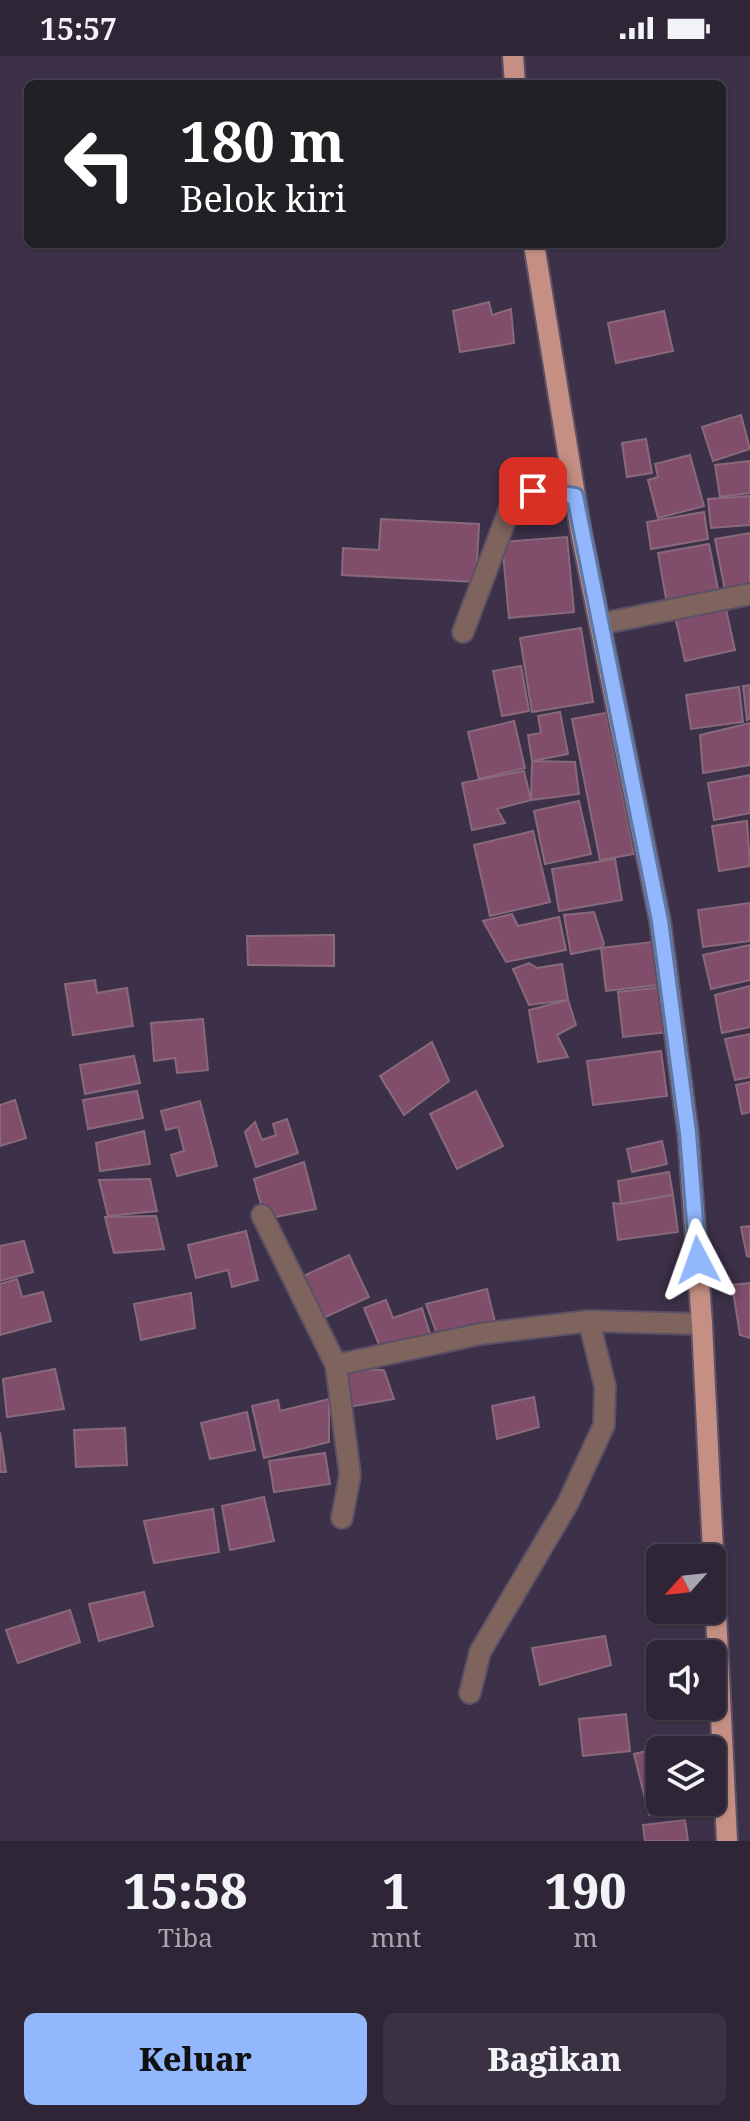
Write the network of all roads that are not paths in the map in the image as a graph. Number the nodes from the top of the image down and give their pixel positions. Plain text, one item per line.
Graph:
1 (513, 56) edge
2 (515, 80) edge
3 (535, 248) edge
4 (575, 496) junction
5 (750, 594) edge
6 (600, 624) junction
7 (463, 632) dead end
8 (262, 1215) dead end
9 (589, 1321) junction
10 (702, 1324) junction
11 (336, 1365) junction
12 (342, 1518) dead end
13 (470, 1693) dead end
14 (727, 1841) edge

1 - 2 main road
3 - 4 main road
4 - 6 main road
4 - 7 street
5 - 6 street
6 - 10 main road
8 - 11 street
9 - 10 street
9 - 11 street
9 - 13 street
10 - 14 main road
11 - 12 street

